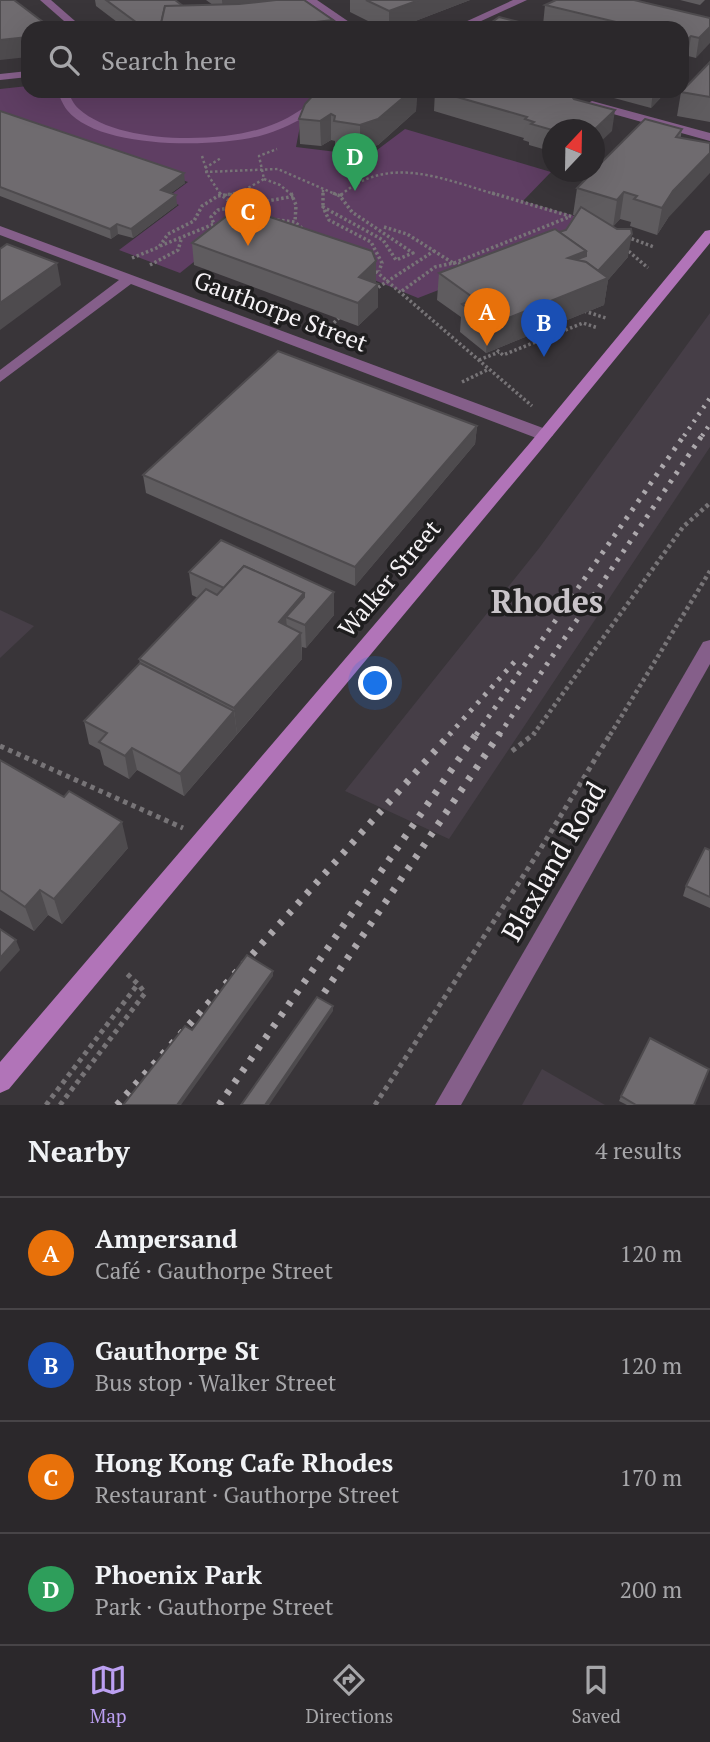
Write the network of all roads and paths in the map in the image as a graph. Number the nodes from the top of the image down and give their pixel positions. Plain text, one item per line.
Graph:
1 (45, 0) edge
2 (310, 0) edge
3 (522, 0) edge
4 (70, 21) edge
5 (342, 21) edge
6 (473, 21) edge
7 (21, 75) edge
8 (0, 78) edge
9 (65, 98) edge
10 (322, 98) edge
11 (578, 98) edge
12 (710, 137) edge
13 (212, 149) dead end
14 (231, 153) dead end
15 (259, 156) dead end
16 (262, 168) junction
17 (205, 170) junction
18 (264, 179) junction
19 (323, 190) junction
20 (340, 195) junction
21 (218, 196) junction
22 (295, 196) junction
23 (231, 205) junction
24 (323, 207) junction
25 (248, 214) edge
26 (571, 216) junction
27 (270, 220) edge
28 (582, 220) edge
29 (295, 222) junction
30 (379, 226) junction
31 (0, 230) edge
32 (617, 232) edge
33 (710, 234) edge
34 (311, 236) edge
35 (181, 239) junction
36 (618, 243) edge
37 (159, 247) junction
38 (654, 247) dead end
39 (627, 250) junction
40 (434, 251) junction
41 (132, 258) dead end
42 (619, 260) edge
43 (453, 263) junction
44 (150, 265) dead end
45 (473, 266) edge
46 (369, 267) edge
47 (648, 268) dead end
48 (379, 271) junction
49 (130, 278) junction
50 (388, 279) junction
51 (402, 291) junction
52 (368, 294) edge
53 (587, 300) edge
54 (347, 310) edge
55 (606, 318) edge
56 (337, 320) edge
57 (598, 328) dead end
58 (505, 342) edge
59 (499, 352) junction
60 (479, 360) junction
61 (489, 369) junction
62 (0, 377) edge
63 (464, 380) dead end
64 (551, 429) junction
65 (710, 503) edge
66 (710, 571) edge
67 (710, 647) edge
68 (0, 746) edge
69 (512, 751) dead end
70 (202, 837) junction
71 (105, 954) junction
72 (138, 984) junction
73 (0, 1082) edge
74 (46, 1105) edge
75 (60, 1105) edge
76 (375, 1105) edge
77 (447, 1105) edge

1 - 4 street
2 - 5 street
3 - 6 street
7 - 8 street
9 - 10 lane
11 - 12 street
13 - 17 path
14 - 17 path
15 - 16 path
16 - 17 path
16 - 18 path
16 - 19 path
17 - 21 path
18 - 21 path
18 - 22 path
19 - 20 path
19 - 24 path
20 - 26 path
20 - 30 path
21 - 23 path
21 - 37 path
22 - 23 path
22 - 29 path
23 - 25 path
23 - 35 path
24 - 30 path
24 - 48 path
26 - 28 path
26 - 43 path
27 - 29 path
29 - 34 path
30 - 40 path
31 - 49 street, Gauthorpe Street
32 - 38 path
33 - 64 street, Walker Street
35 - 37 path
35 - 44 path
36 - 39 path
37 - 41 path
39 - 42 path
39 - 47 path
40 - 43 path
40 - 50 path
43 - 45 path
43 - 51 path
46 - 48 path
48 - 50 path
49 - 62 street
49 - 64 street, Gauthorpe Street
50 - 51 path
50 - 52 path
51 - 60 path
53 - 55 path
54 - 56 path
57 - 59 path
58 - 59 path
59 - 60 path
60 - 61 path
61 - 63 path
61 - 64 path
64 - 70 street, Walker Street
65 - 69 path
66 - 76 path
67 - 77 street, Blaxland Road
68 - 70 path
70 - 71 street, Walker Street
71 - 72 path
71 - 73 street, Walker Street
72 - 74 path
72 - 75 path

